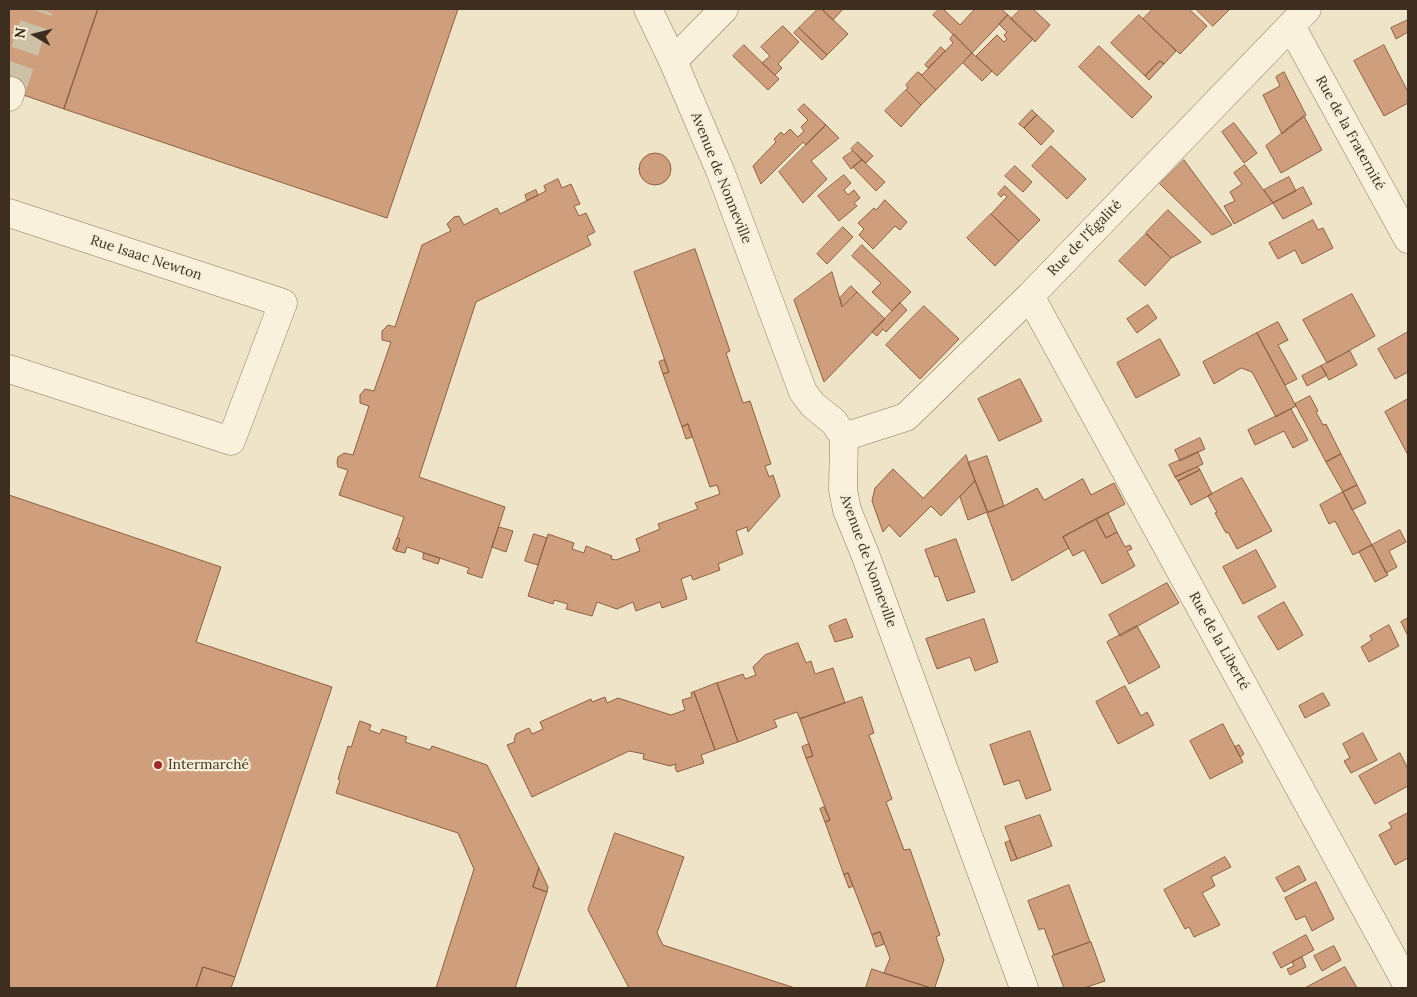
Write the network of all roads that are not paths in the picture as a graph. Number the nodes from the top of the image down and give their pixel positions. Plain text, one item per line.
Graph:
1 (648, 9) edge
2 (724, 9) edge
3 (1299, 17) edge
4 (673, 61) junction
5 (9, 213) edge
6 (1408, 240) edge
7 (1030, 296) junction
8 (9, 369) edge
9 (844, 437) junction
10 (1408, 986) edge
11 (1024, 988) edge

1 - 4 street, Avenue de Nonneville
2 - 4 street
3 - 6 street, Rue de la Fraternité
3 - 7 street, Rue de l'Égalité
4 - 9 street, Avenue de Nonneville
5 - 8 street, Rue Isaac Newton
7 - 9 street, Rue de l'Égalité
7 - 10 street, Rue de la Liberté
9 - 11 street, Avenue de Nonneville

